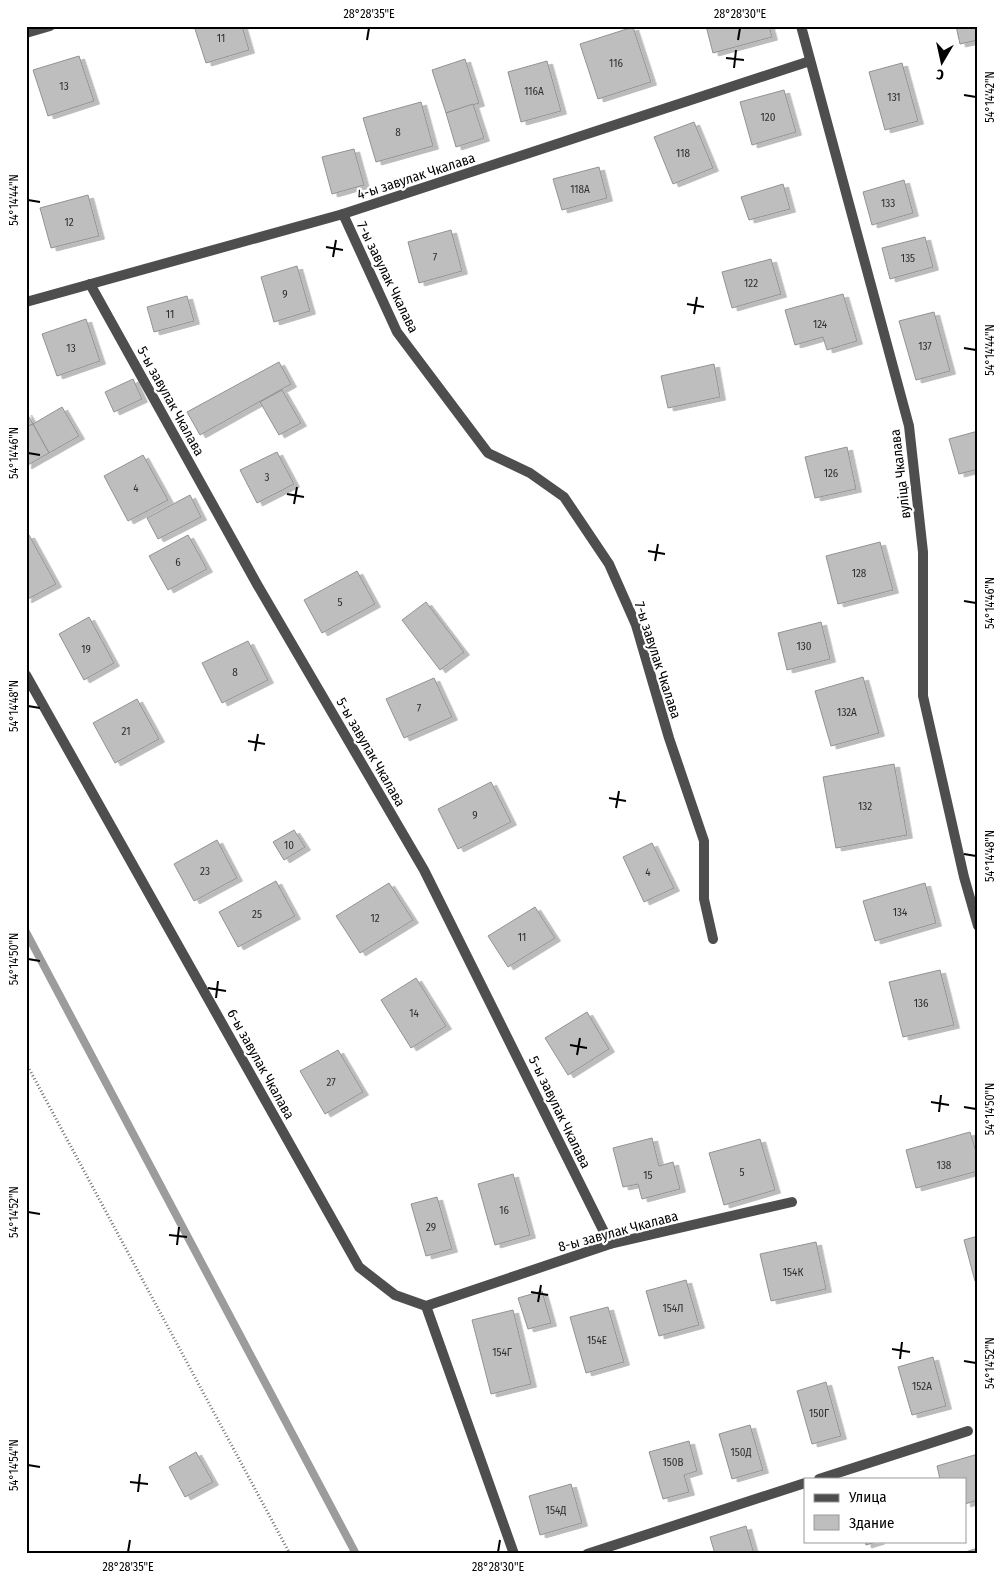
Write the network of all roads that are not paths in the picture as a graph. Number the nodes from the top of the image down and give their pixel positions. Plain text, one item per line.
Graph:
1 (50, 26) edge
2 (801, 26) edge
3 (26, 33) edge
4 (810, 61) junction
5 (343, 214) junction
6 (90, 284) junction
7 (26, 302) edge
8 (26, 675) edge
9 (978, 926) edge
10 (713, 939) dead end
11 (792, 1202) dead end
12 (610, 1244) junction
13 (426, 1306) junction
14 (968, 1430) dead end
15 (822, 1478) edge
16 (804, 1483) edge
17 (514, 1554) edge
18 (587, 1554) edge

1 - 3 street
2 - 4 street, вуліца Чкалава
4 - 5 street, 4-ы завулак Чкалава
4 - 9 street, вуліца Чкалава
5 - 6 street, 4-ы завулак Чкалава
5 - 10 street, 7-ы завулак Чкалава
6 - 7 street, 4-ы завулак Чкалава
6 - 12 street, 5-ы завулак Чкалава
8 - 13 street, 6-ы завулак Чкалава
11 - 12 street, 8-ы завулак Чкалава
12 - 13 street, 8-ы завулак Чкалава
13 - 17 street
14 - 15 street
16 - 18 street

